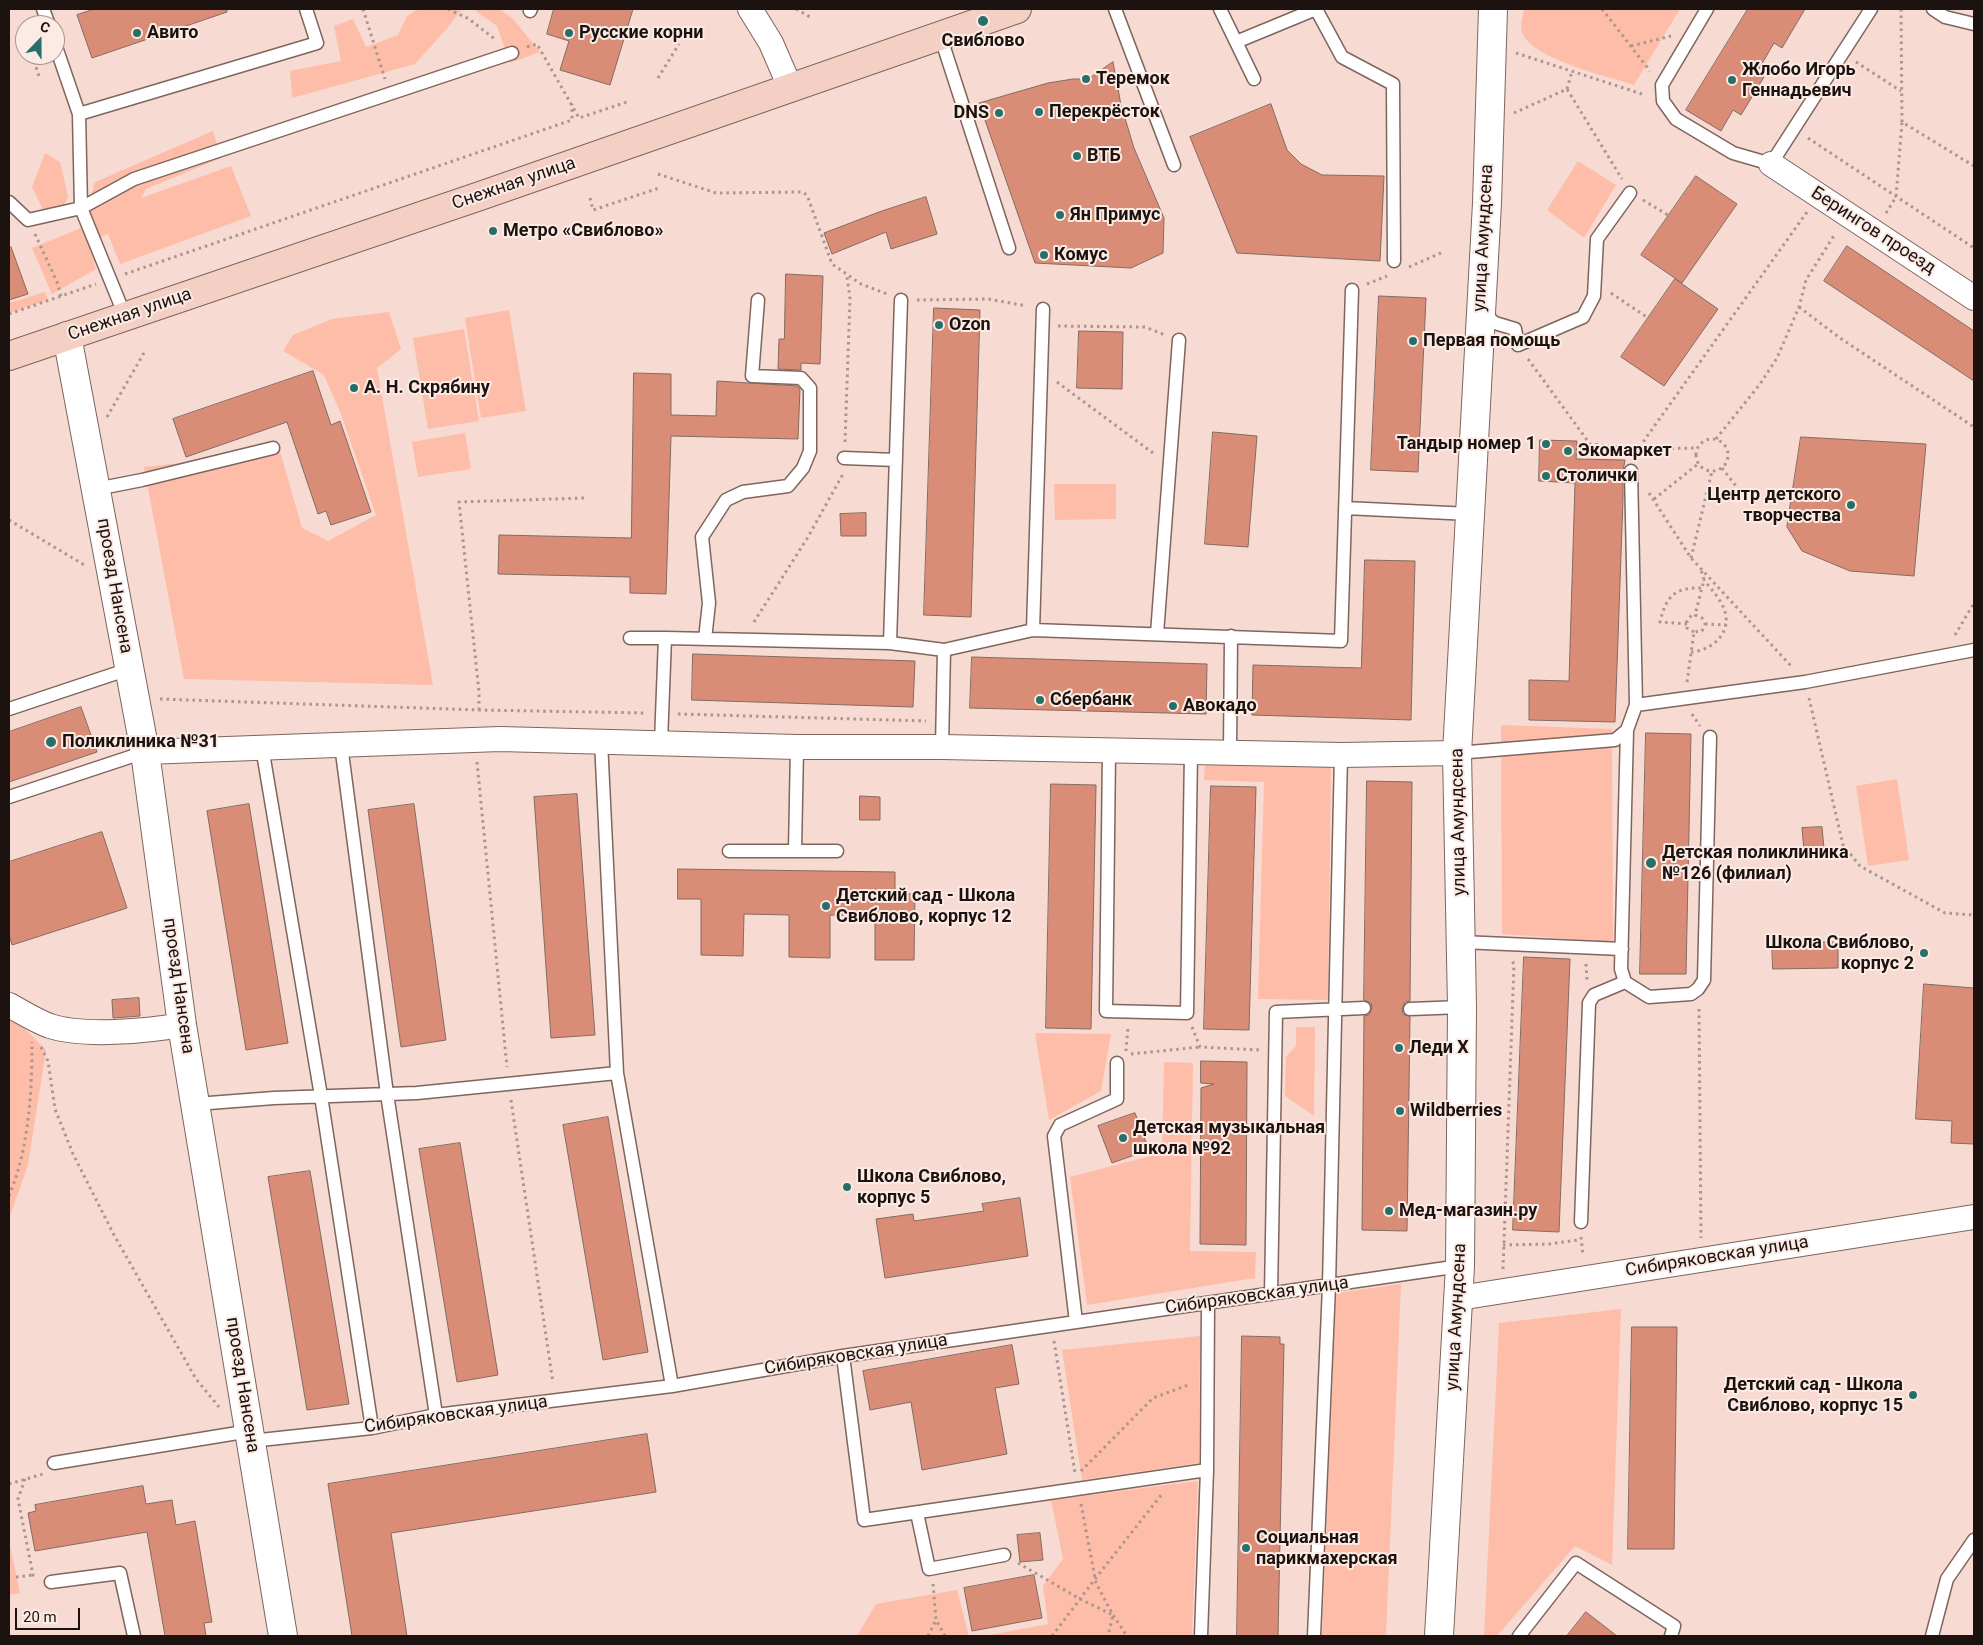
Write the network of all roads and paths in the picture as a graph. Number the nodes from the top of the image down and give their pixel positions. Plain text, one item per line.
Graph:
1 (306, 9) edge
2 (363, 9) edge
3 (448, 9) edge
4 (750, 9) edge
5 (796, 9) edge
6 (1017, 9) edge
7 (1115, 9) edge
8 (1220, 9) edge
9 (1316, 9) edge
10 (1493, 9) edge
11 (1602, 9) edge
12 (1707, 9) edge
13 (1871, 9) edge
14 (1901, 9) edge
15 (1933, 9) edge
16 (812, 18) dead end
17 (1974, 24) edge
18 (1695, 29) junction
19 (940, 35) junction
20 (1236, 42) junction
21 (678, 44) dead end
22 (1631, 46) junction
23 (512, 53) junction
24 (1516, 53) dead end
25 (1844, 54) junction
26 (35, 65) edge
27 (62, 65) edge
28 (1572, 71) junction
29 (39, 76) dead end
30 (658, 78) dead end
31 (1254, 79) dead end
32 (1662, 85) junction
33 (790, 87) junction
34 (1566, 89) junction
35 (1902, 92) junction
36 (389, 94) junction
37 (1663, 101) junction
38 (627, 102) dead end
39 (572, 104) junction
40 (79, 114) junction
41 (1513, 114) dead end
42 (1902, 122) junction
43 (1794, 130) junction
44 (1771, 164) junction
45 (1174, 165) dead end
46 (1974, 166) edge
47 (658, 174) dead end
48 (659, 188) dead end
49 (1630, 193) junction
50 (1819, 196) junction
51 (1896, 197) junction
52 (590, 198) dead end
53 (9, 202) edge
54 (81, 208) junction
55 (1848, 214) junction
56 (1668, 215) dead end
57 (28, 220) junction
58 (1874, 232) junction
59 (1009, 248) dead end
60 (1974, 248) edge
61 (1394, 262) dead end
62 (109, 280) junction
63 (1594, 282) junction
64 (1352, 290) dead end
65 (62, 296) junction
66 (1974, 298) edge
67 (758, 300) dead end
68 (901, 300) junction
69 (1799, 307) junction
70 (1043, 309) joint
71 (1481, 312) junction
72 (9, 314) edge
73 (125, 316) junction
74 (1648, 318) dead end
75 (1042, 325) junction
76 (67, 336) junction
77 (1179, 340) joint
78 (1518, 345) junction
79 (144, 353) dead end
80 (9, 356) edge
81 (1041, 370) junction
82 (107, 418) dead end
83 (1974, 427) edge
84 (1716, 439) junction
85 (273, 448) dead end
86 (1698, 448) junction
87 (1638, 449) junction
88 (844, 458) dead end
89 (896, 460) junction
90 (1698, 464) junction
91 (1170, 465) junction
92 (1722, 468) junction
93 (1631, 471) joint
94 (1712, 471) junction
95 (1736, 486) dead end
96 (96, 489) junction
97 (584, 498) dead end
98 (1654, 499) junction
99 (1346, 508) junction
100 (1470, 514) junction
101 (9, 520) edge
102 (1691, 558) junction
103 (87, 566) dead end
104 (1701, 569) junction
105 (1704, 580) junction
106 (1702, 588) junction
107 (1974, 603) edge
108 (1695, 615) junction
109 (1687, 624) junction
110 (1705, 624) junction
111 (1726, 625) junction
112 (1033, 630) junction
113 (1694, 632) junction
114 (1157, 634) junction
115 (1231, 636) junction
116 (630, 638) dead end
117 (665, 638) junction
118 (705, 639) junction
119 (890, 643) junction
120 (944, 650) junction
121 (1974, 650) edge
122 (1691, 652) junction
123 (1937, 657) junction
124 (129, 669) junction
125 (1805, 682) junction
126 (1685, 697) junction
127 (160, 699) dead end
128 (1636, 705) junction
129 (9, 709) edge
130 (479, 710) junction
131 (662, 714) junction
132 (942, 722) junction
133 (1627, 730) junction
134 (1710, 737) joint
135 (475, 740) junction
136 (602, 741) junction
137 (661, 742) junction
138 (341, 745) junction
139 (262, 747) junction
140 (797, 747) junction
141 (942, 747) junction
142 (1109, 751) junction
143 (145, 752) junction
144 (1191, 752) junction
145 (1230, 752) junction
146 (1457, 753) junction
147 (1341, 755) junction
148 (9, 797) edge
149 (729, 851) dead end
150 (795, 851) junction
151 (836, 851) dead end
152 (1974, 914) edge
153 (1460, 942) junction
154 (1498, 943) junction
155 (1573, 947) junction
156 (1622, 949) junction
157 (1625, 982) junction
158 (1698, 989) junction
159 (1589, 1003) junction
160 (1462, 1007) junction
161 (1364, 1008) dead end
162 (17, 1009) edge
163 (1410, 1009) dead end
164 (1336, 1010) junction
165 (1128, 1012) junction
166 (1187, 1012) junction
167 (182, 1025) junction
168 (40, 1046) dead end
169 (1200, 1047) junction
170 (1275, 1051) junction
171 (1116, 1062) dead end
172 (617, 1073) junction
173 (509, 1084) junction
174 (387, 1094) junction
175 (321, 1096) junction
176 (196, 1104) junction
177 (9, 1196) edge
178 (1974, 1216) edge
179 (1581, 1222) joint
180 (1581, 1239) junction
181 (1504, 1245) junction
182 (1584, 1260) dead end
183 (1700, 1260) junction
184 (1460, 1266) junction
185 (1494, 1272) dead end
186 (1329, 1286) junction
187 (1271, 1294) junction
188 (1459, 1298) junction
189 (1208, 1303) junction
190 (1076, 1322) junction
191 (1052, 1326) junction
192 (842, 1356) junction
193 (1206, 1378) junction
194 (553, 1384) dead end
195 (672, 1386) junction
196 (436, 1415) junction
197 (372, 1428) junction
198 (247, 1435) junction
199 (51, 1468) joint
200 (1206, 1470) junction
201 (1180, 1472) junction
202 (25, 1479) junction
203 (9, 1484) edge
204 (1077, 1488) junction
205 (917, 1513) junction
206 (1974, 1540) edge
207 (1004, 1555) joint
208 (33, 1575) junction
209 (16, 1577) dead end
210 (1095, 1579) junction
211 (51, 1582) joint
212 (933, 1587) dead end
213 (1080, 1599) junction
214 (1113, 1615) junction
215 (936, 1620) junction
216 (134, 1636) edge
217 (283, 1636) edge
218 (928, 1636) edge
219 (945, 1636) edge
220 (1052, 1636) edge
221 (1108, 1636) edge
222 (1127, 1636) edge
223 (1201, 1636) edge
224 (1314, 1636) edge
225 (1439, 1636) edge
226 (1519, 1636) edge
227 (1671, 1636) edge
228 (1932, 1636) edge

1 - 40 lane
2 - 36 path
3 - 23 path
4 - 33 street
5 - 16 path
6 - 19 main road, Снежная улица
7 - 45 lane
8 - 20 lane
9 - 20 lane
9 - 61 lane
10 - 71 street, улица Амундсена
11 - 22 path
12 - 18 lane
13 - 25 lane
14 - 35 path
15 - 17 lane
18 - 22 path
18 - 32 lane
19 - 33 main road, Снежная улица
19 - 59 lane
20 - 31 lane
21 - 30 path
22 - 32 path
23 - 36 lane
23 - 39 path
24 - 28 path
25 - 35 path
25 - 43 lane
26 - 29 path
27 - 40 lane
28 - 34 path
28 - 37 path
32 - 37 lane
33 - 73 main road, Снежная улица
34 - 41 path
34 - 49 path
35 - 42 path
36 - 54 lane
37 - 44 lane
38 - 39 path
39 - 62 path
40 - 54 lane
42 - 46 path
42 - 51 path
43 - 44 lane
43 - 51 path
44 - 50 street, Берингов проезд
47 - 68 path
48 - 52 path
49 - 56 path
49 - 63 lane
50 - 55 street, Берингов проезд
50 - 87 path
51 - 58 path
51 - 60 path
53 - 57 lane
54 - 57 lane
54 - 62 lane
55 - 58 street, Берингов проезд
55 - 69 path
57 - 65 path
58 - 66 street, Берингов проезд
62 - 65 path
62 - 73 lane
63 - 74 path
63 - 78 lane
64 - 99 lane
65 - 72 path
67 - 118 lane
68 - 70 path
68 - 89 lane
69 - 83 path
69 - 84 path
70 - 75 lane
71 - 78 lane
71 - 100 street, улица Амундсена
73 - 76 main road, Снежная улица
75 - 77 path
75 - 81 lane
76 - 80 main road, Снежная улица
76 - 96 street, проезд Нансена
77 - 91 lane
78 - 87 path
79 - 82 path
81 - 91 path
81 - 112 lane
84 - 86 path
84 - 92 path
85 - 96 lane
86 - 87 path
86 - 90 path
88 - 89 lane
89 - 119 lane
90 - 94 path
90 - 98 path
91 - 114 lane
92 - 94 path
92 - 95 path
93 - 98 path
93 - 128 lane
94 - 102 path
96 - 124 street, проезд Нансена
97 - 130 path
98 - 102 path
99 - 100 lane
99 - 115 lane
100 - 146 street, улица Амундсена
101 - 103 path
102 - 104 path
104 - 105 path
104 - 125 path
105 - 106 path
105 - 111 path
106 - 108 path
106 - 109 path
107 - 123 path
108 - 109 path
108 - 110 path
109 - 113 path
110 - 111 path
110 - 113 path
111 - 122 path
112 - 114 lane
112 - 120 lane
113 - 122 path
114 - 115 lane
115 - 145 lane
116 - 117 lane
117 - 118 lane
117 - 131 lane
118 - 119 lane
119 - 120 lane
120 - 132 lane
121 - 123 lane
122 - 126 path
123 - 125 lane
124 - 129 lane
124 - 143 street, проезд Нансена
125 - 126 lane
125 - 152 path
126 - 128 lane
126 - 134 path
127 - 130 path
128 - 133 lane
130 - 131 path
131 - 132 path
131 - 137 lane
132 - 141 lane
133 - 146 lane
133 - 156 lane
134 - 158 lane
135 - 136 street
135 - 138 street
135 - 173 path
136 - 137 street
136 - 172 lane
137 - 140 street
138 - 139 street
138 - 174 lane
139 - 143 street
139 - 175 lane
140 - 141 street
140 - 150 lane
141 - 142 street
142 - 144 street
142 - 165 lane
143 - 148 lane
143 - 167 street, проезд Нансена
144 - 145 street
144 - 166 lane
145 - 147 street
146 - 147 street
146 - 153 street, улица Амундсена
147 - 164 lane
149 - 150 lane
150 - 151 lane
153 - 154 lane
153 - 160 street, улица Амундсена
154 - 155 lane
154 - 181 path
155 - 156 lane
155 - 159 path
156 - 157 lane
157 - 158 lane
157 - 159 lane
158 - 183 path
159 - 179 lane
160 - 163 lane
160 - 184 street, улица Амундсена
161 - 164 lane
162 - 167 street
162 - 177 path
164 - 170 lane
164 - 186 lane
165 - 166 lane
165 - 169 path
166 - 169 path
167 - 176 street, проезд Нансена
168 - 198 path
169 - 170 path
170 - 187 lane
171 - 190 lane
172 - 173 lane
172 - 195 lane
173 - 174 lane
173 - 194 path
174 - 175 lane
174 - 196 lane
175 - 176 lane
175 - 197 lane
176 - 198 street, проезд Нансена
178 - 183 street, Сибиряковская улица
179 - 180 path
180 - 181 path
180 - 182 path
181 - 185 path
183 - 188 street, Сибиряковская улица
184 - 186 lane, Сибиряковская улица
184 - 188 street, улица Амундсена
186 - 187 lane, Сибиряковская улица
186 - 224 lane
187 - 189 lane, Сибиряковская улица
188 - 225 street, улица Амундсена
189 - 190 lane, Сибиряковская улица
189 - 193 lane
190 - 191 lane, Сибиряковская улица
191 - 192 lane, Сибиряковская улица
191 - 193 path
192 - 195 lane, Сибиряковская улица
192 - 205 lane
193 - 200 lane
195 - 196 lane, Сибиряковская улица
196 - 197 lane, Сибиряковская улица
197 - 198 lane, Сибиряковская улица
198 - 199 lane, Сибиряковская улица
198 - 217 street, проезд Нансена
199 - 202 path
200 - 201 lane
200 - 223 lane
201 - 204 lane
201 - 210 path
202 - 203 path
202 - 208 path
204 - 205 lane
204 - 210 path
205 - 207 lane
206 - 228 lane
207 - 213 path
208 - 209 path
208 - 211 path
210 - 213 path
210 - 214 path
211 - 216 lane
212 - 215 path
213 - 214 path
213 - 220 path
214 - 221 path
214 - 222 path
215 - 218 path
215 - 219 path
226 - 227 lane

